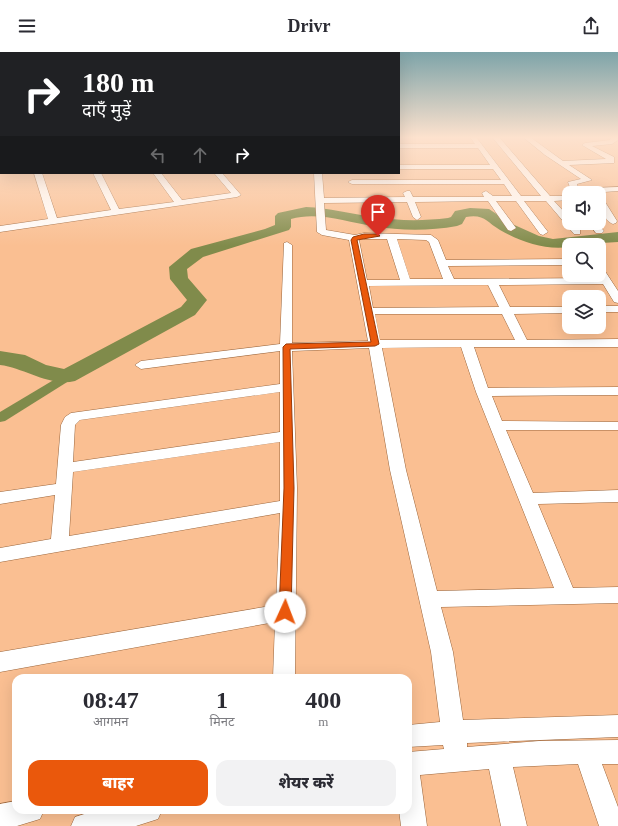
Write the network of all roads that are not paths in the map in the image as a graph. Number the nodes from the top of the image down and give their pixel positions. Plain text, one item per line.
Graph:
1 (400, 173) edge
2 (499, 173) edge
3 (525, 173) edge
4 (577, 173) edge
5 (38, 174) edge
6 (98, 174) edge
7 (158, 174) edge
8 (219, 174) edge
9 (318, 174) edge
10 (402, 182) junction
11 (454, 182) junction
12 (479, 182) junction
13 (505, 182) junction
14 (573, 186) edge
15 (618, 189) edge
16 (459, 190) junction
17 (606, 190) edge
18 (353, 191) edge
19 (429, 191) dead end
20 (562, 198) edge
21 (465, 199) junction
22 (490, 199) junction
23 (517, 199) junction
24 (546, 199) junction
25 (382, 200) junction
26 (410, 200) junction
27 (319, 201) junction
28 (180, 204) junction
29 (557, 210) junction
30 (562, 210) edge
31 (384, 211) dead end
32 (607, 212) joint
33 (618, 212) edge
34 (118, 213) junction
35 (417, 217) dead end
36 (53, 221) junction
37 (613, 221) dead end
38 (512, 228) dead end
39 (0, 229) edge
40 (543, 232) dead end
41 (577, 232) dead end
42 (392, 236) junction
43 (355, 238) junction
44 (287, 246) dead end
45 (562, 262) edge
46 (442, 263) junction
47 (562, 281) edge
48 (606, 281) edge
49 (492, 282) junction
50 (363, 283) junction
51 (406, 283) junction
52 (450, 283) junction
53 (618, 300) edge
54 (606, 309) edge
55 (618, 309) edge
56 (507, 310) junction
57 (562, 310) edge
58 (368, 311) junction
59 (466, 343) junction
60 (523, 343) junction
61 (618, 343) edge
62 (375, 344) junction
63 (286, 347) junction
64 (141, 365) dead end
65 (287, 387) junction
66 (618, 391) edge
67 (483, 392) junction
68 (497, 425) junction
69 (618, 426) edge
70 (288, 436) junction
71 (65, 468) junction
72 (64, 488) junction
73 (618, 496) edge
74 (0, 498) edge
75 (527, 499) junction
76 (288, 506) junction
77 (60, 545) junction
78 (0, 555) edge
79 (618, 595) edge
80 (567, 596) junction
81 (429, 599) junction
82 (285, 612) junction
83 (0, 662) edge
84 (284, 674) edge
85 (618, 726) edge
86 (453, 732) junction
87 (412, 736) edge
88 (586, 752) junction
89 (618, 752) edge
90 (499, 758) junction
91 (457, 759) junction
92 (412, 764) edge
93 (412, 808) edge
94 (16, 814) edge
95 (133, 814) edge
96 (0, 818) edge
97 (84, 826) edge
98 (414, 826) edge
99 (514, 826) edge
100 (612, 826) edge

1 - 10 street
2 - 13 street
3 - 24 street
4 - 14 street
5 - 36 street
6 - 34 street
7 - 28 street
8 - 28 street
9 - 27 street
10 - 11 street
10 - 18 street
10 - 26 street
11 - 12 street
11 - 16 street
12 - 13 street
12 - 22 street
13 - 23 street
15 - 17 street
16 - 19 street
16 - 21 street
18 - 25 street
18 - 27 street
20 - 24 street
21 - 22 street
21 - 26 street
22 - 23 street
22 - 38 street
23 - 24 street
23 - 40 street
24 - 29 street
25 - 26 street
25 - 31 street
26 - 35 street
27 - 43 street
28 - 34 street
29 - 30 street
29 - 41 street
32 - 33 street
32 - 37 street
34 - 36 street
36 - 39 street
42 - 43 street
42 - 46 street
42 - 51 street
43 - 50 street
44 - 63 street
45 - 46 street
46 - 52 street
47 - 49 street
48 - 53 street
49 - 52 street
49 - 56 street
50 - 51 street
50 - 58 street
51 - 52 street
54 - 55 street
56 - 57 street
56 - 58 street
56 - 60 street
58 - 62 street
59 - 60 street
59 - 62 street
59 - 67 street
60 - 61 street
62 - 63 street
62 - 81 street
63 - 64 street
63 - 65 street
65 - 70 street
65 - 71 street
66 - 67 street
67 - 68 street
68 - 69 street
68 - 75 street
70 - 71 street
70 - 76 street
71 - 72 street
72 - 74 street
72 - 77 street
73 - 75 street
75 - 80 street
76 - 77 street
76 - 82 street
77 - 78 street
79 - 80 street
80 - 81 street
81 - 86 street
82 - 83 street
82 - 84 street
85 - 86 street
86 - 87 street
86 - 91 street
88 - 89 street
88 - 90 street
88 - 100 street
90 - 91 street
90 - 99 street
91 - 92 street
93 - 98 street
94 - 96 street
95 - 97 street

